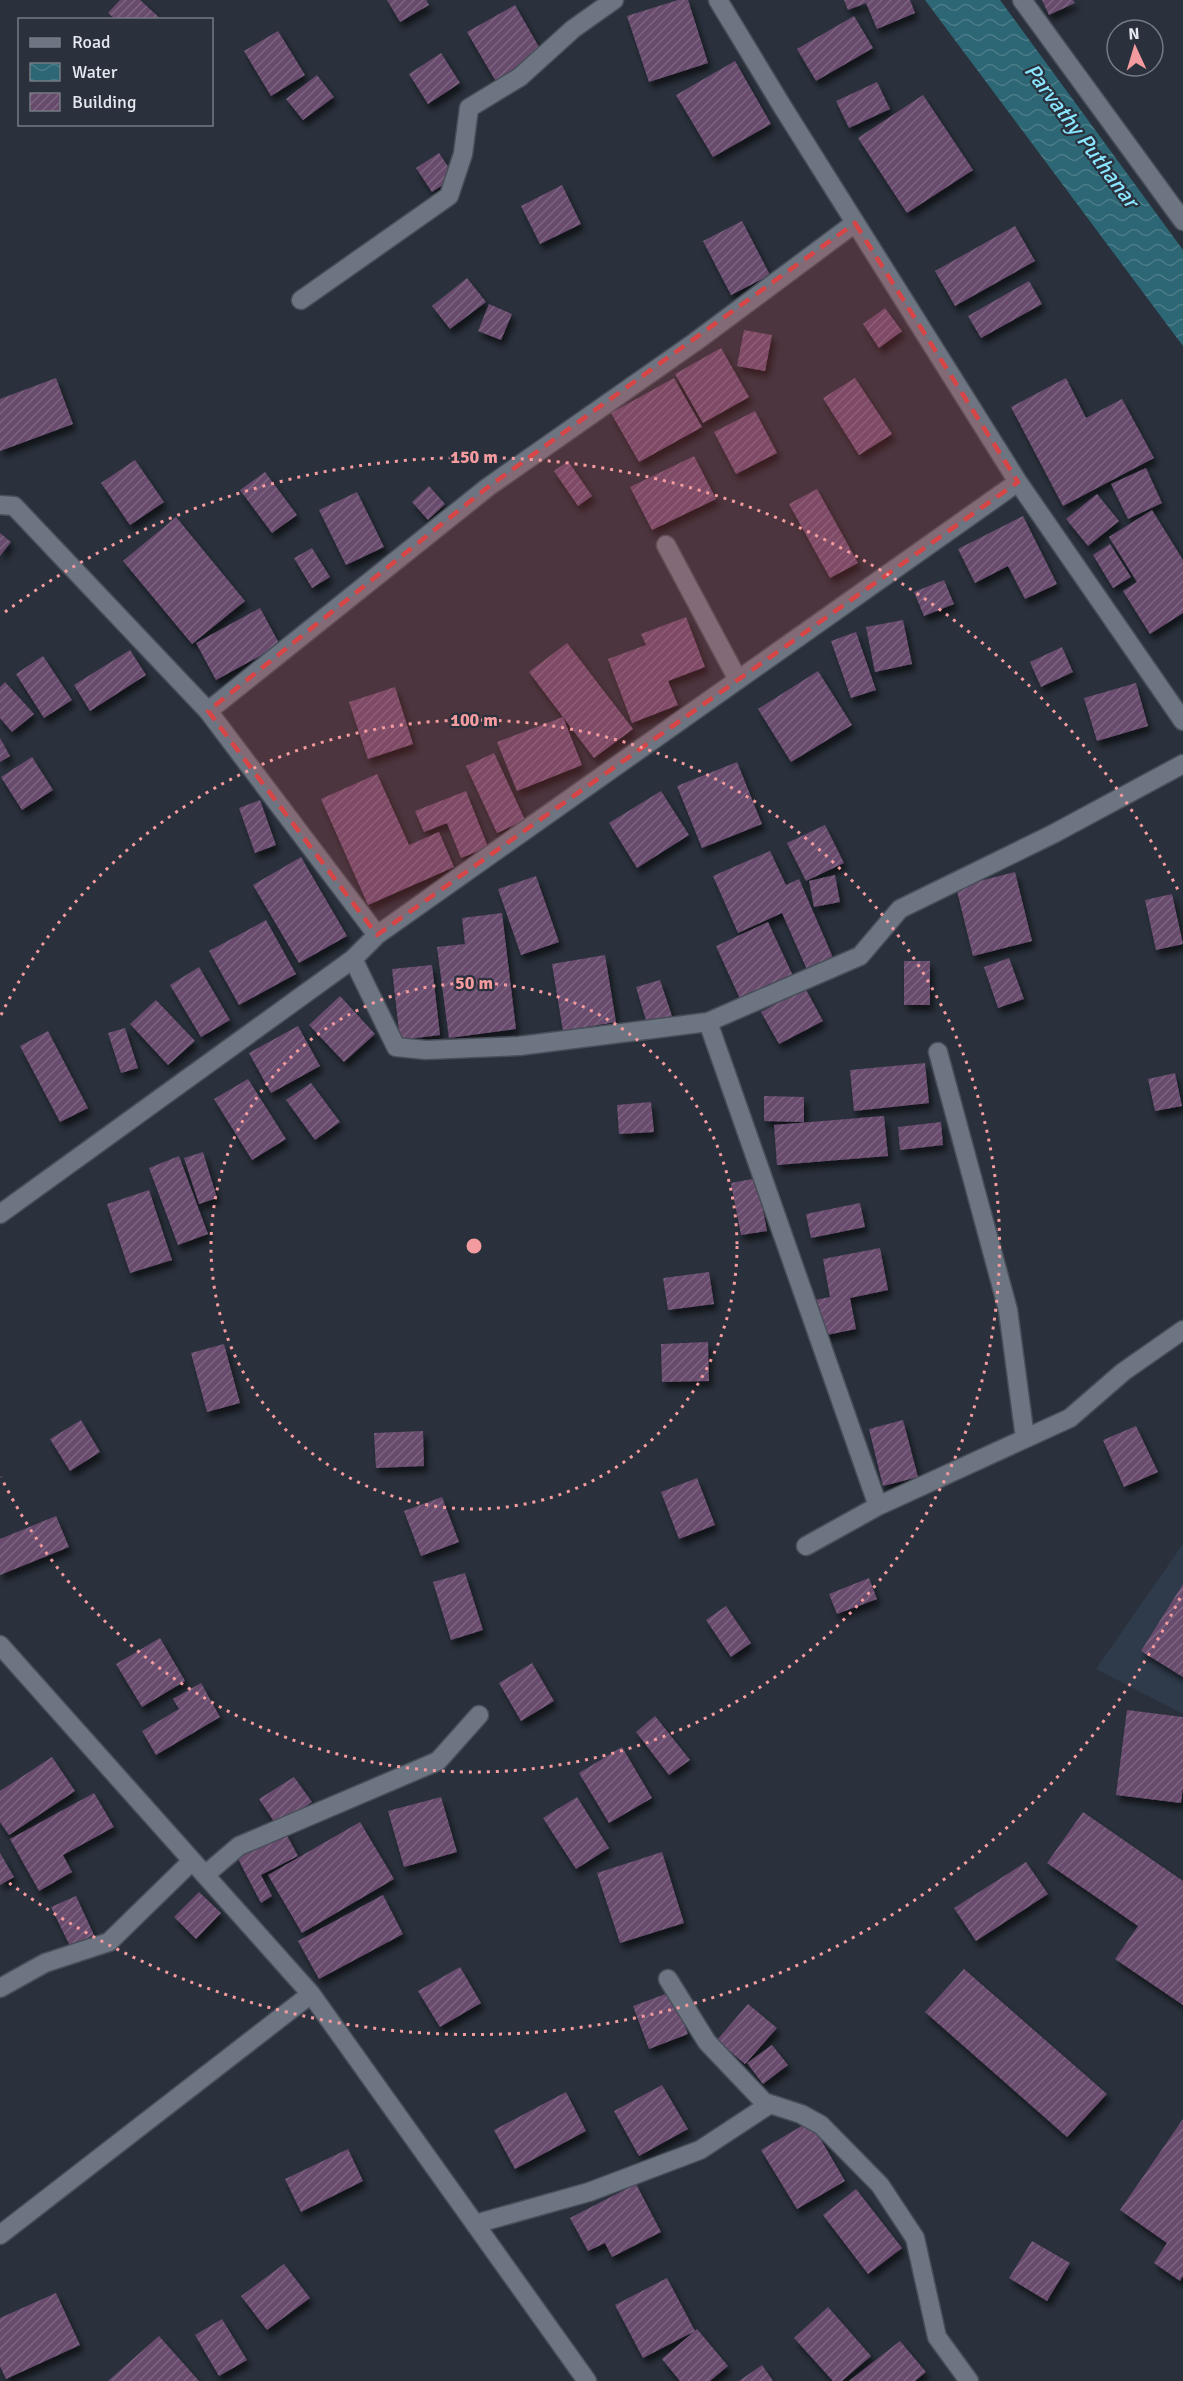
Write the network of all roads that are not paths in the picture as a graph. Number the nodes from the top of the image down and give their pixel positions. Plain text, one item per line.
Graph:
1 (614, 0) edge
2 (718, 0) edge
3 (1022, 0) edge
4 (1183, 221) edge
5 (855, 223) junction
6 (301, 300) dead end
7 (1018, 482) junction
8 (0, 505) edge
9 (666, 544) dead end
10 (738, 680) junction
11 (208, 711) junction
12 (1183, 721) edge
13 (1183, 764) edge
14 (377, 935) junction
15 (353, 958) junction
16 (708, 1022) junction
17 (938, 1052) dead end
18 (3, 1205) edge
19 (1183, 1330) edge
20 (1025, 1438) junction
21 (878, 1506) junction
22 (806, 1546) dead end
23 (0, 1645) edge
24 (479, 1715) dead end
25 (192, 1861) junction
26 (205, 1875) junction
27 (668, 1978) dead end
28 (0, 1988) edge
29 (311, 1994) junction
30 (770, 2104) junction
31 (475, 2224) junction
32 (0, 2235) edge
33 (587, 2381) edge
34 (969, 2381) edge

1 - 6 street
2 - 5 street
3 - 4 street
5 - 7 street
5 - 11 street
7 - 10 street
7 - 12 street
8 - 11 street
9 - 10 street
10 - 14 street
11 - 14 street
13 - 16 street
14 - 15 street
15 - 16 street
15 - 18 street
16 - 21 street
17 - 20 street
19 - 20 street
20 - 21 street
21 - 22 street
23 - 25 street
24 - 26 street
25 - 26 street
25 - 28 street
26 - 29 street
27 - 30 street
29 - 31 street
29 - 32 street
30 - 31 street
30 - 34 street
31 - 33 street

